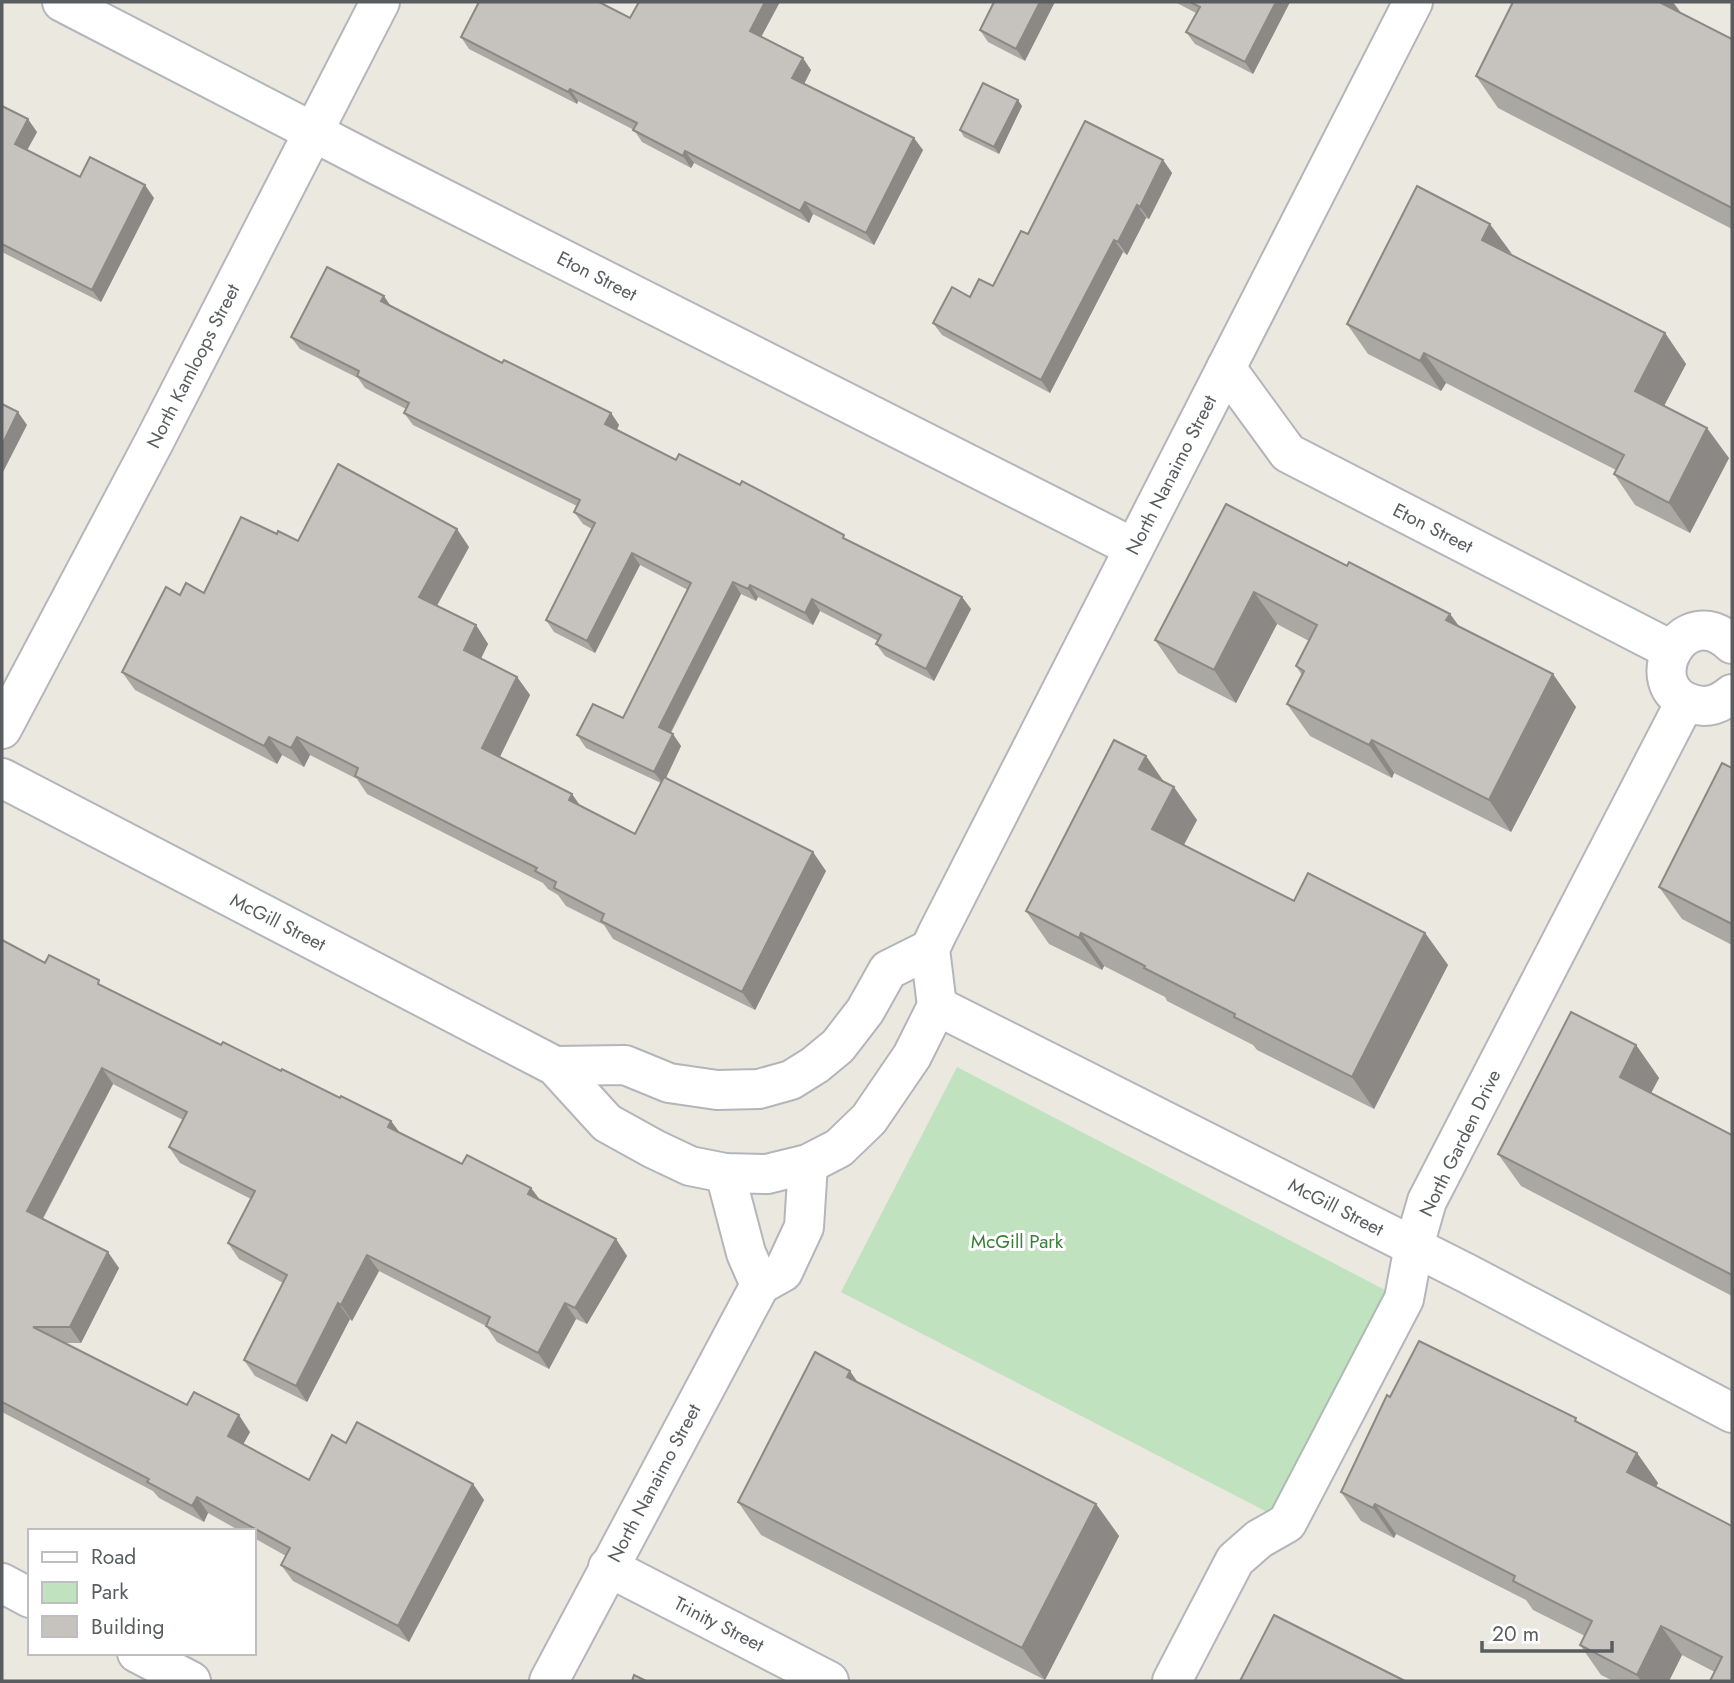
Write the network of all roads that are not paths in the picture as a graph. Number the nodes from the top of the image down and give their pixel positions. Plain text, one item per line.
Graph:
1 (62, 2) edge
2 (380, 2) edge
3 (1413, 2) edge
4 (313, 132) junction
5 (1226, 368) junction
6 (1134, 548) junction
7 (1728, 631) edge
8 (1671, 650) junction
9 (1732, 694) edge
10 (1685, 702) junction
11 (2, 729) edge
12 (2, 778) edge
13 (930, 949) junction
14 (937, 1006) junction
15 (555, 1066) junction
16 (808, 1164) junction
17 (725, 1173) junction
18 (1414, 1246) junction
19 (760, 1284) junction
20 (1732, 1412) edge
21 (608, 1567) junction
22 (2, 1583) edge
23 (28, 1597) edge
24 (141, 1655) edge
25 (191, 1681) edge
26 (549, 1681) edge
27 (829, 1681) edge
28 (1171, 1681) edge

1 - 4 street, Eton Street
2 - 4 street, North Kamloops Street
3 - 5 street, North Nanaimo Street
4 - 6 street, Eton Street
4 - 11 street, North Kamloops Street
5 - 6 street, North Nanaimo Street
5 - 8 street, Eton Street
6 - 13 street, North Nanaimo Street
7 - 8 street
8 - 10 street
9 - 10 street
10 - 18 street, North Garden Drive
12 - 15 street, McGill Street
13 - 14 street
13 - 15 street, McGill Street
14 - 16 street
14 - 18 street, McGill Street
15 - 17 street, McGill Street
16 - 17 street, McGill Street
16 - 19 street, North Nanaimo Street
17 - 19 street
18 - 20 street, McGill Street
18 - 28 street, North Garden Drive
19 - 21 street, North Nanaimo Street
21 - 26 street, North Nanaimo Street
21 - 27 street, Trinity Street
22 - 23 street
24 - 25 street

